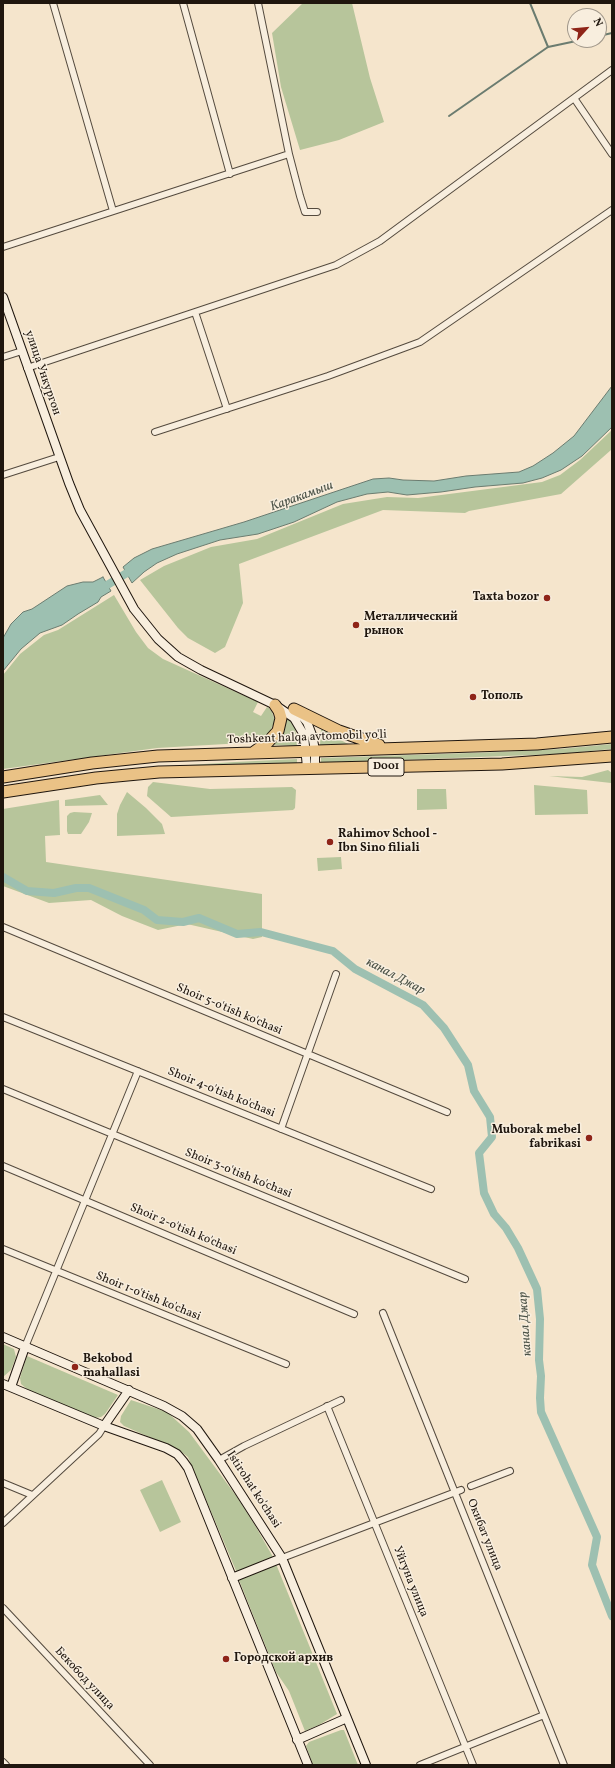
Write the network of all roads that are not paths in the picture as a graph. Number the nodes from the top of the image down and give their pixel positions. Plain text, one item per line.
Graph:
1 (52, 3) edge
2 (183, 3) edge
3 (258, 3) edge
4 (612, 70) edge
5 (574, 98) junction
6 (289, 154) junction
7 (612, 154) edge
8 (230, 174) junction
9 (612, 210) edge
10 (113, 211) junction
11 (317, 212) dead end
12 (3, 247) edge
13 (3, 297) edge
14 (195, 312) junction
15 (22, 351) junction
16 (3, 357) edge
17 (27, 368) junction
18 (227, 409) junction
19 (155, 432) dead end
20 (59, 457) junction
21 (3, 476) edge
22 (129, 596) junction
23 (276, 705) junction
24 (294, 709) junction
25 (612, 737) edge
26 (391, 748) junction
27 (311, 750) junction
28 (254, 752) junction
29 (158, 756) junction
30 (612, 756) edge
31 (311, 768) junction
32 (159, 772) junction
33 (3, 777) edge
34 (3, 792) edge
35 (3, 927) edge
36 (336, 974) dead end
37 (3, 1017) edge
38 (307, 1054) junction
39 (138, 1071) junction
40 (3, 1089) edge
41 (447, 1112) dead end
42 (281, 1129) junction
43 (112, 1134) junction
44 (3, 1166) edge
45 (431, 1190) dead end
46 (84, 1201) junction
47 (3, 1249) edge
48 (55, 1270) junction
49 (465, 1279) dead end
50 (383, 1313) dead end
51 (354, 1314) dead end
52 (3, 1337) edge
53 (25, 1346) junction
54 (286, 1364) dead end
55 (7, 1385) edge
56 (129, 1390) junction
57 (341, 1400) dead end
58 (327, 1406) junction
59 (104, 1426) junction
60 (219, 1460) junction
61 (510, 1471) dead end
62 (3, 1483) edge
63 (471, 1486) dead end
64 (458, 1491) junction
65 (32, 1495) junction
66 (374, 1522) junction
67 (3, 1523) edge
68 (282, 1558) junction
69 (232, 1578) junction
70 (3, 1608) edge
71 (544, 1715) junction
72 (347, 1718) junction
73 (297, 1740) junction
74 (465, 1746) junction
75 (3, 1762) edge
76 (6, 1765) edge
77 (150, 1765) edge
78 (308, 1765) edge
79 (366, 1765) edge
80 (420, 1765) edge
81 (473, 1765) edge
82 (564, 1765) edge

1 - 10 street
2 - 8 street
3 - 6 street
4 - 5 street
5 - 7 street
5 - 14 street
6 - 8 street
6 - 11 street
8 - 10 street
9 - 18 street
10 - 12 street
13 - 15 main road, улица Ункургон
14 - 17 street
14 - 18 street
15 - 16 street
15 - 17 main road, улица Ункургон
17 - 20 main road, улица Ункургон
18 - 19 street
20 - 21 street
20 - 22 main road, улица Ункургон
22 - 23 main road
22 - 24 main road
23 - 27 main road
23 - 28 highway
24 - 26 highway
24 - 27 main road
25 - 26 highway, Toshkent halqa avtomobil yo'li / D001
26 - 27 highway, Toshkent halqa avtomobil yo'li / D001
27 - 28 highway, Toshkent halqa avtomobil yo'li / D001
27 - 31 main road
28 - 29 highway, Toshkent halqa avtomobil yo'li / D001
29 - 32 highway
29 - 33 highway, Toshkent halqa avtomobil yo'li / D001
30 - 31 highway, D001
31 - 32 highway, D001
32 - 34 highway, D001
35 - 38 street, Shoir 5-o'tish ko'chasi
36 - 38 street
37 - 39 street, Shoir 4-o'tish ko'chasi
38 - 41 street, Shoir 5-o'tish ko'chasi
38 - 42 street
39 - 42 street, Shoir 4-o'tish ko'chasi
39 - 43 street
40 - 43 street, Shoir 3-o'tish ko'chasi
42 - 45 street, Shoir 4-o'tish ko'chasi
43 - 46 street
43 - 49 street, Shoir 3-o'tish ko'chasi
44 - 46 street, Shoir 2-o'tish ko'chasi
46 - 48 street
46 - 51 street, Shoir 2-o'tish ko'chasi
47 - 48 street, Shoir 1-o'tish ko'chasi
48 - 53 street
48 - 54 street, Shoir 1-o'tish ko'chasi
50 - 64 street, Окибат улица
52 - 53 main road, Istirohat ko'chasi
53 - 55 main road
53 - 56 main road, Istirohat ko'chasi
55 - 59 main road
56 - 59 main road
56 - 60 main road, Istirohat ko'chasi
57 - 58 street
58 - 60 street
58 - 66 street, Уйгуна улица
59 - 65 street
59 - 69 main road
60 - 68 main road, Istirohat ko'chasi
61 - 63 street
62 - 65 street
64 - 66 street
64 - 71 street, Окибат улица
65 - 67 street
66 - 68 street
66 - 74 street, Уйгуна улица
68 - 69 main road
68 - 72 main road, Istirohat ko'chasi
69 - 73 main road
70 - 77 street, Бекобод улица
71 - 74 street
71 - 82 street, Окибат улица
72 - 73 main road
72 - 79 main road, Istirohat ko'chasi
73 - 78 main road
74 - 80 street
74 - 81 street, Уйгуна улица
75 - 76 street

